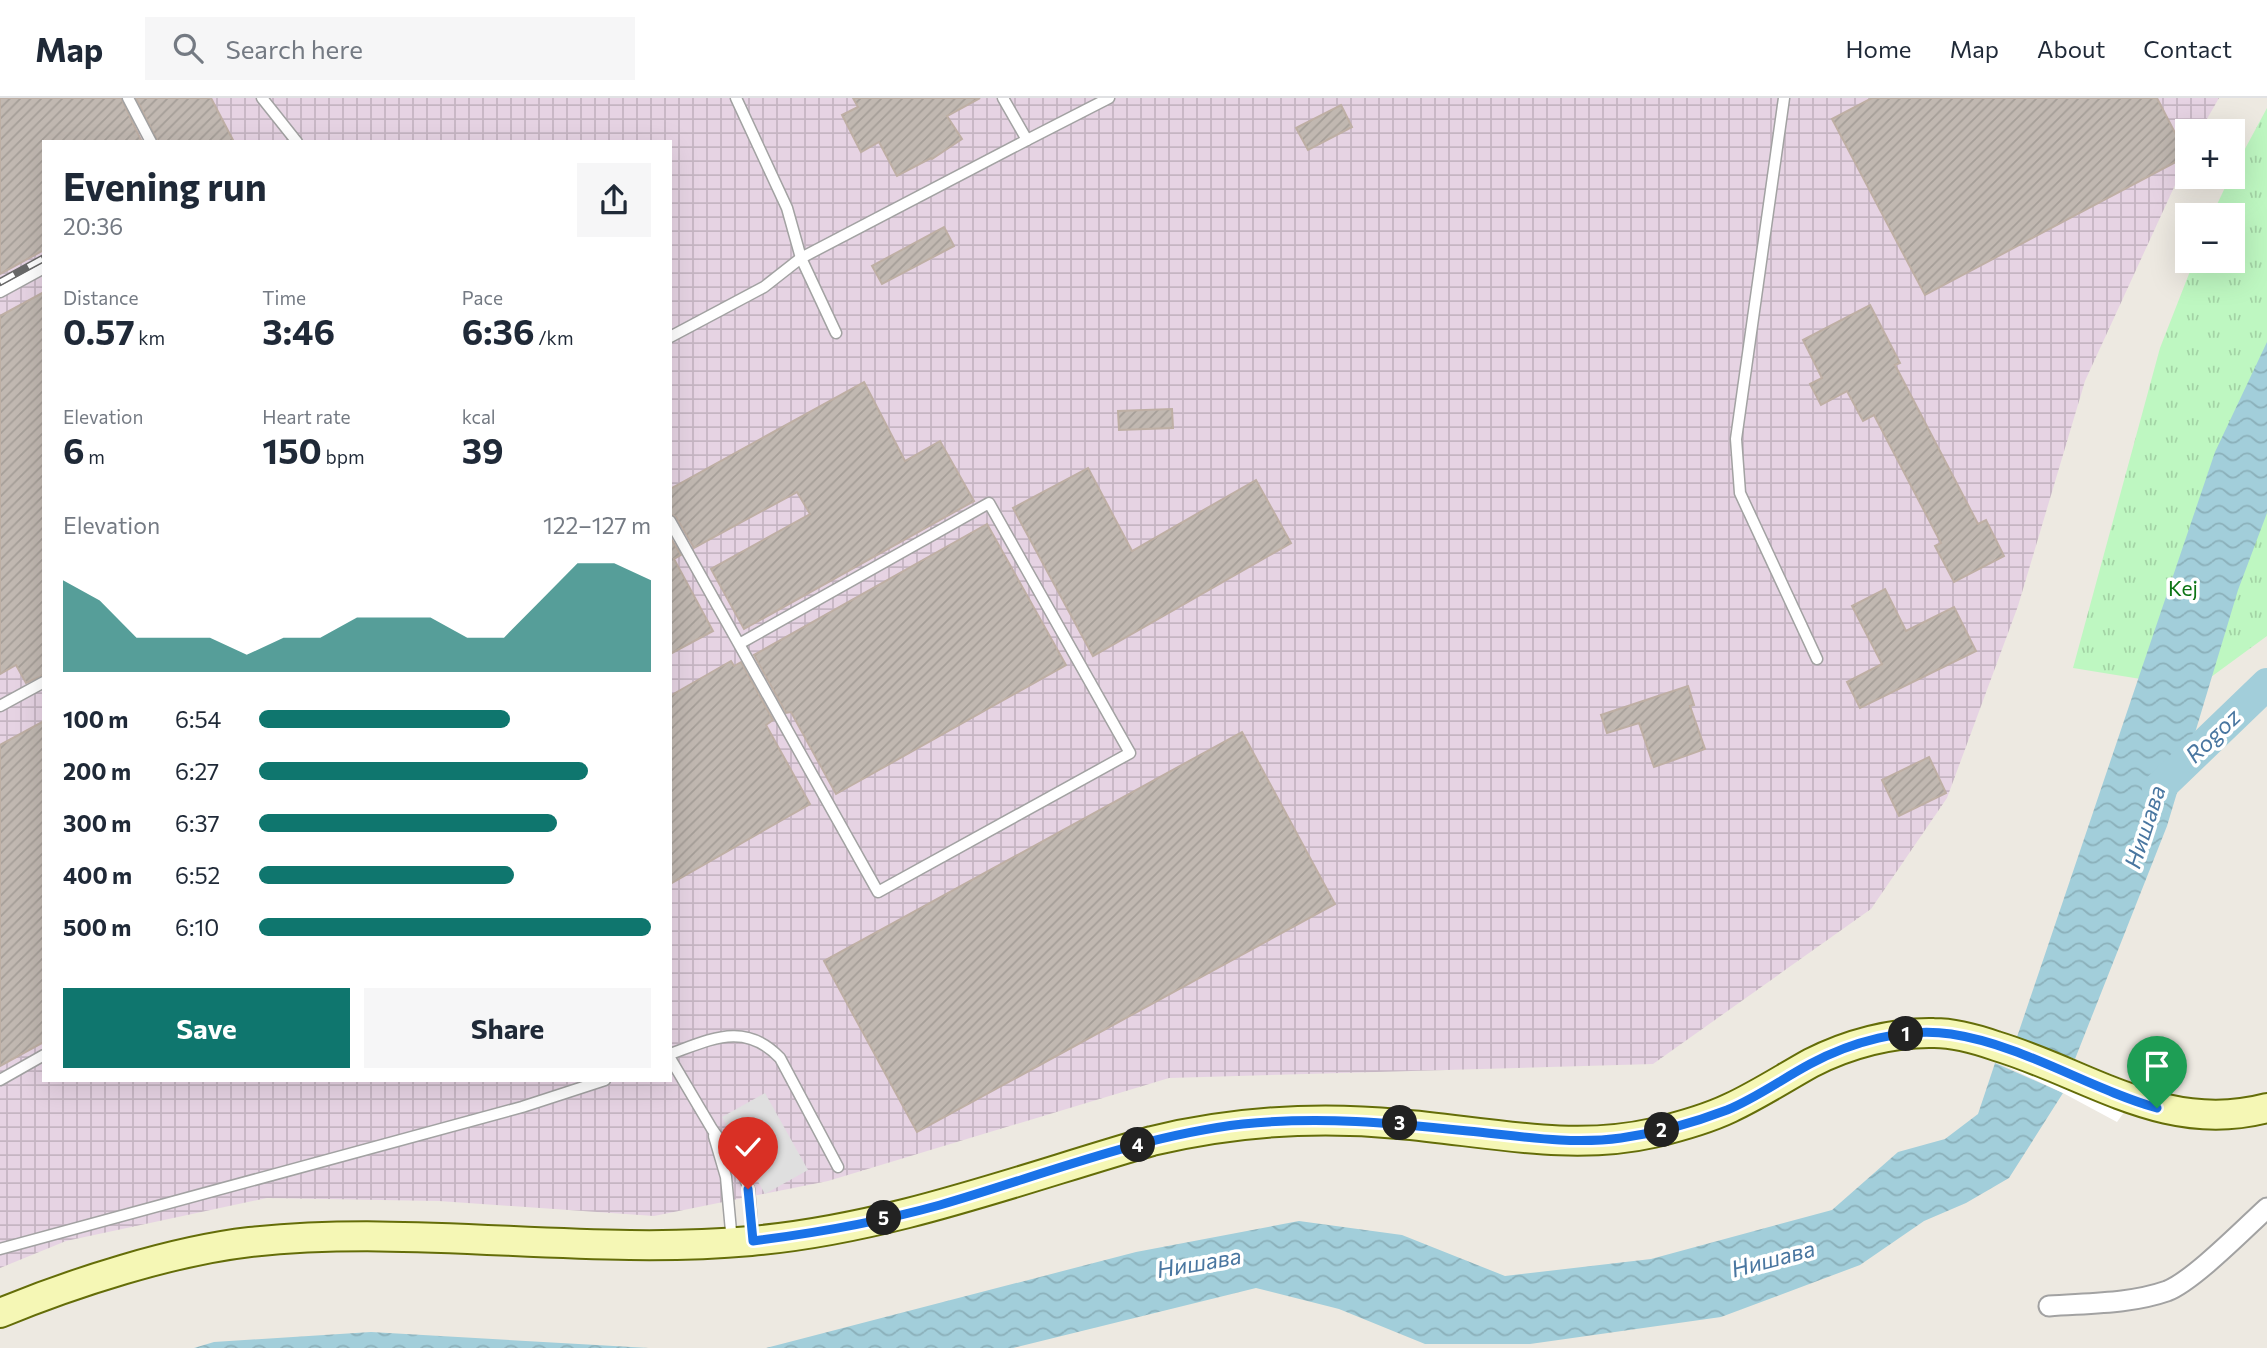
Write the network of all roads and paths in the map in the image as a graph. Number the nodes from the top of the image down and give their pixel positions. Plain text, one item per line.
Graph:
1 (128, 98) edge
2 (262, 98) edge
3 (736, 98) edge
4 (1003, 98) edge
5 (1109, 98) edge
6 (1784, 98) edge
7 (150, 140) edge
8 (296, 140) edge
9 (1027, 140) junction
10 (801, 258) junction
11 (42, 269) edge
12 (0, 292) edge
13 (836, 333) dead end
14 (672, 336) edge
15 (672, 525) edge
16 (739, 644) junction
17 (1817, 659) dead end
18 (42, 683) edge
19 (0, 706) edge
20 (672, 1055) edge
21 (42, 1056) edge
22 (672, 1059) edge
23 (0, 1080) edge
24 (599, 1082) edge
25 (2267, 1108) edge
26 (712, 1129) junction
27 (838, 1167) dead end
28 (2267, 1208) edge
29 (743, 1242) junction
30 (0, 1249) edge
31 (2049, 1306) dead end
32 (0, 1313) edge

1 - 7 lane
2 - 8 lane
3 - 10 lane
4 - 9 lane
5 - 9 lane
6 - 17 lane
9 - 10 lane
10 - 13 lane
10 - 14 lane
11 - 12 lane
15 - 16 lane
16 - 16 lane
18 - 19 lane
20 - 27 lane
21 - 23 lane
22 - 26 lane
24 - 30 lane
25 - 29 main road
26 - 29 lane
26 - 29 lane
28 - 31 street
29 - 32 main road

